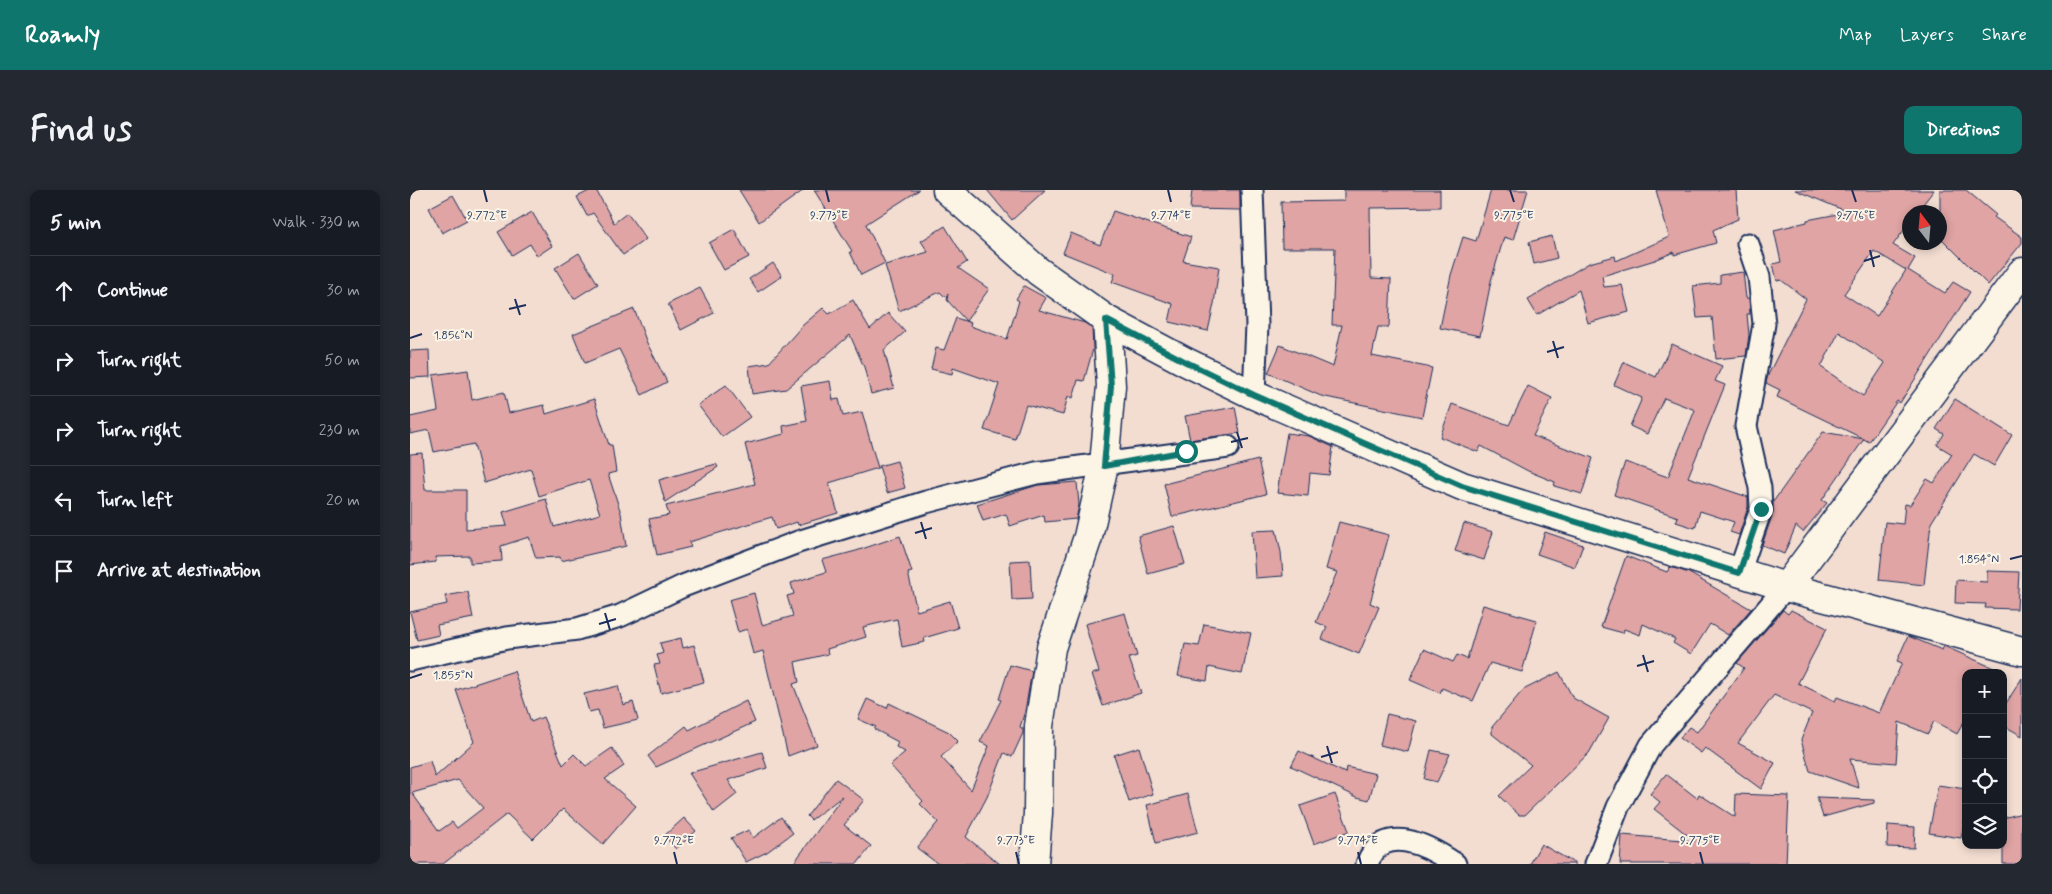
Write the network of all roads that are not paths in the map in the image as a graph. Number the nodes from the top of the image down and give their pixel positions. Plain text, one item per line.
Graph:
1 (947, 190) edge
2 (1252, 190) edge
3 (1748, 244) dead end
4 (2022, 272) edge
5 (1106, 320) junction
6 (1254, 395) junction
7 (1228, 447) dead end
8 (1104, 466) junction
9 (1739, 573) junction
10 (1786, 587) junction
11 (2022, 651) edge
12 (410, 660) edge
13 (1034, 864) edge
14 (1367, 864) edge
15 (1455, 864) edge
16 (1596, 864) edge

1 - 5 main road
2 - 6 street
3 - 9 street
4 - 10 main road
5 - 6 main road
5 - 8 main road
6 - 9 main road
7 - 8 street
8 - 12 street
8 - 13 main road
9 - 10 main road
10 - 11 main road
10 - 16 street
14 - 15 street

